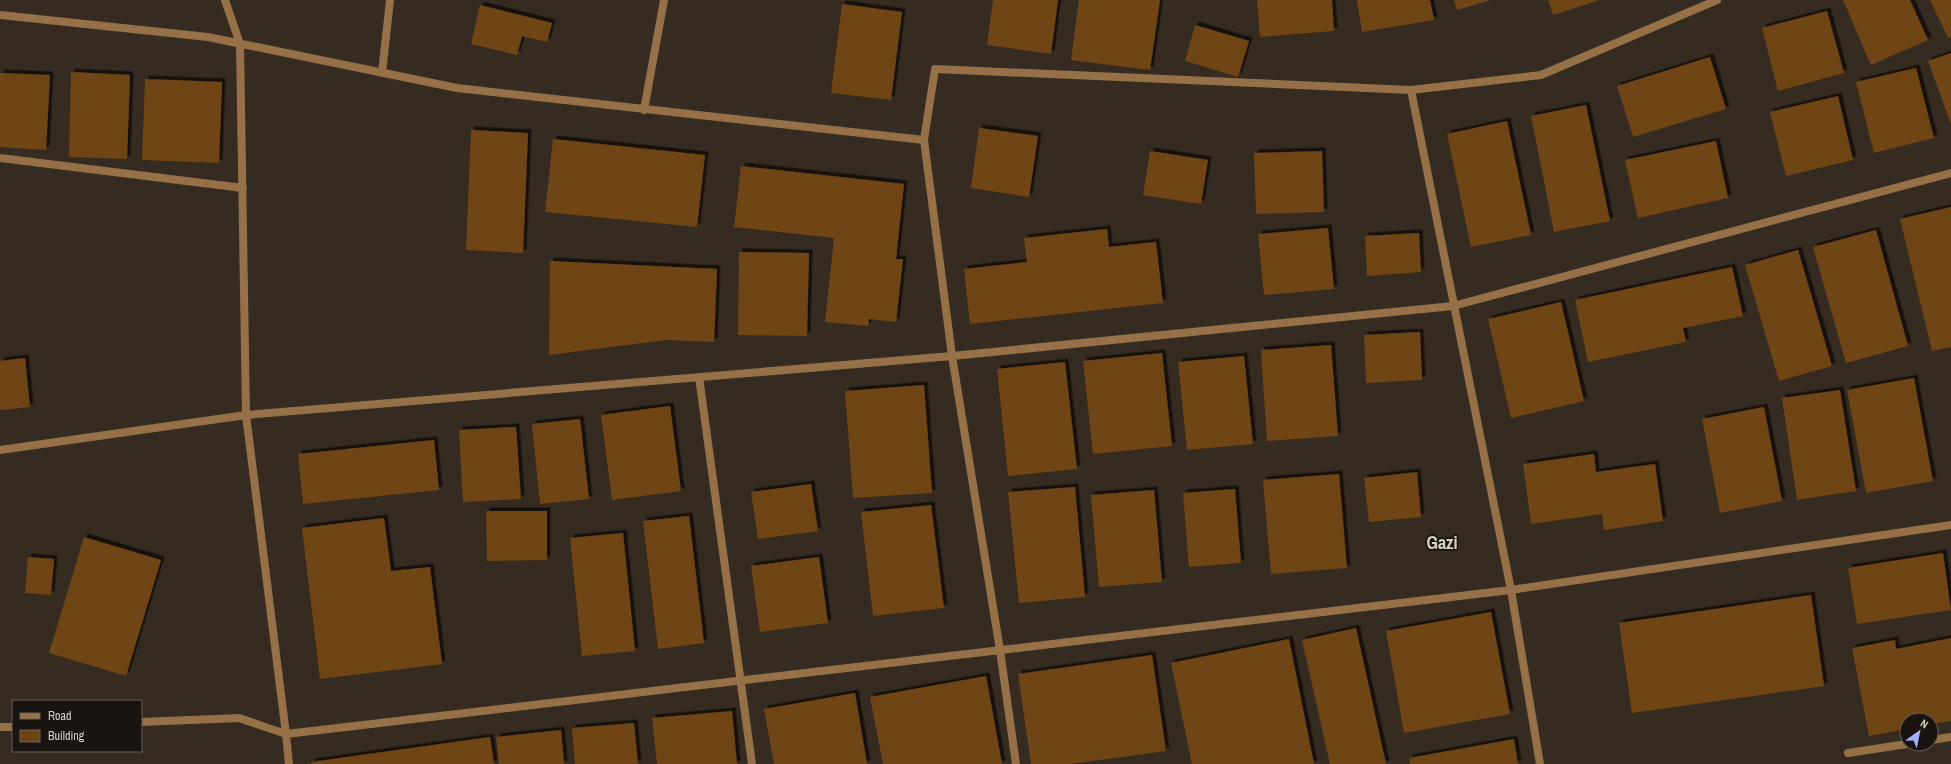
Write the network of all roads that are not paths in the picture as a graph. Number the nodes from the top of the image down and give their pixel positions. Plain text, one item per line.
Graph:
1 (225, 0) edge
2 (390, 0) edge
3 (664, 0) edge
4 (1717, 0) edge
5 (0, 15) edge
6 (240, 44) junction
7 (382, 73) junction
8 (1411, 90) junction
9 (644, 110) junction
10 (924, 140) junction
11 (0, 158) edge
12 (1951, 174) edge
13 (243, 188) junction
14 (1453, 306) junction
15 (952, 356) junction
16 (698, 377) junction
17 (246, 415) junction
18 (0, 450) edge
19 (1951, 525) edge
20 (1511, 590) junction
21 (1000, 650) junction
22 (740, 680) junction
23 (142, 722) edge
24 (0, 727) edge
25 (12, 727) edge
26 (286, 734) junction
27 (1951, 737) edge
28 (1939, 739) edge
29 (1899, 745) edge
30 (1848, 753) dead end
31 (289, 764) edge
32 (752, 764) edge
33 (1016, 764) edge
34 (1540, 764) edge

1 - 6 street
2 - 7 street
3 - 9 street
4 - 8 street
5 - 6 street
6 - 7 street
6 - 13 street
7 - 9 street
8 - 10 street
8 - 14 street
9 - 10 street
10 - 15 street
11 - 13 street
12 - 14 street
13 - 17 street
14 - 15 street
14 - 20 street
15 - 16 street
15 - 21 street
16 - 17 street
16 - 22 street
17 - 18 street
17 - 26 street
19 - 20 street
20 - 21 street
20 - 34 street
21 - 22 street
21 - 33 street
22 - 26 street
22 - 32 street
23 - 26 street
24 - 25 street
26 - 31 street
27 - 28 street
29 - 30 street

